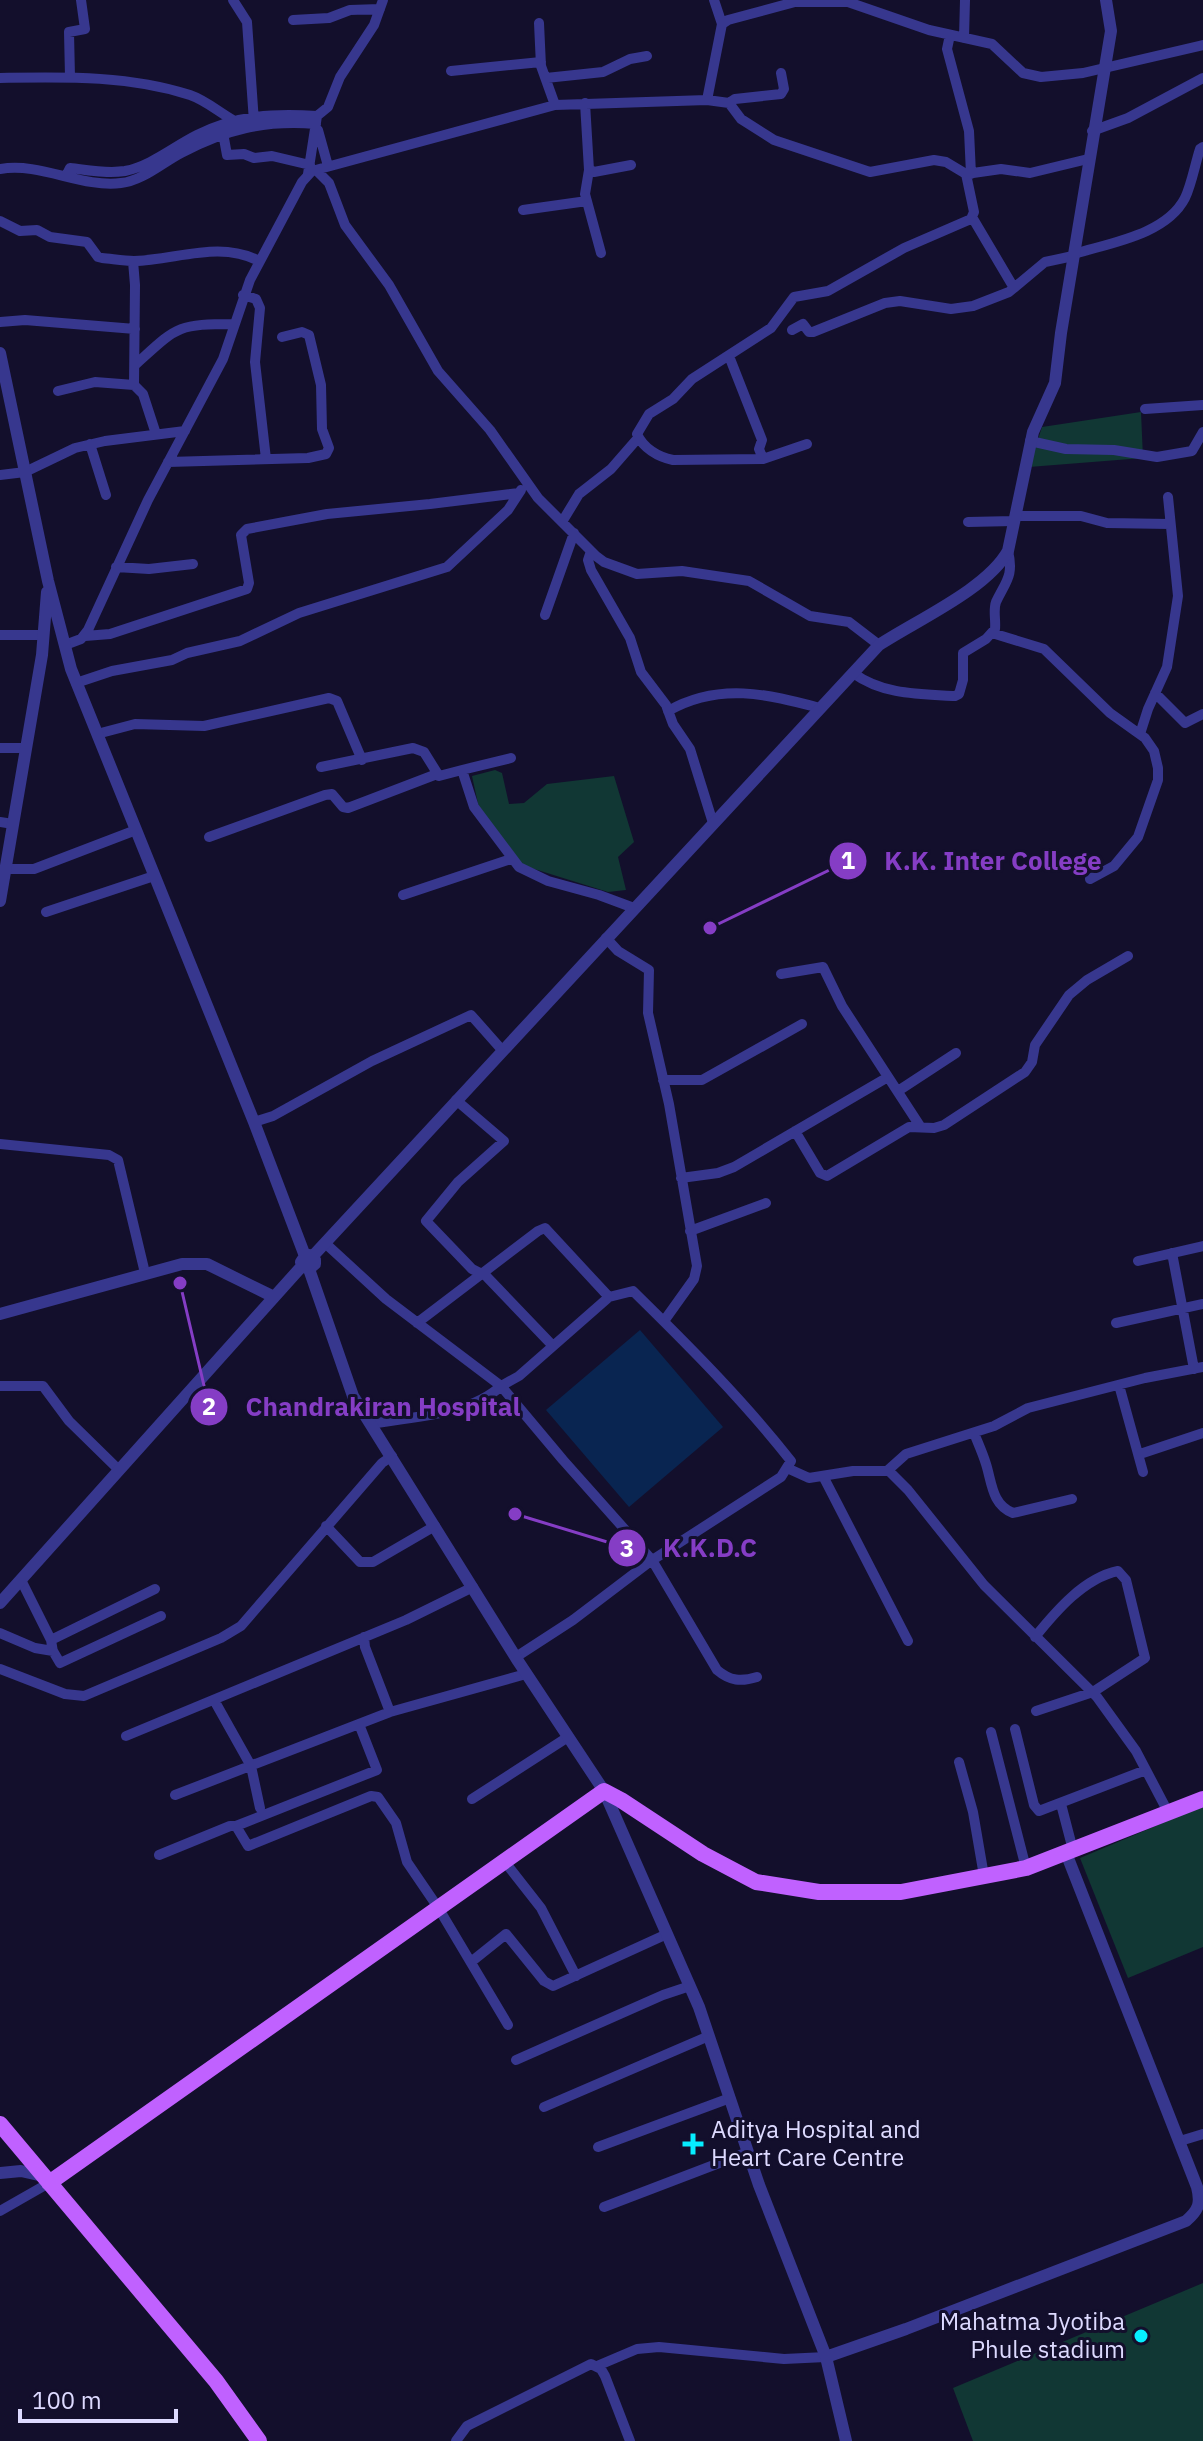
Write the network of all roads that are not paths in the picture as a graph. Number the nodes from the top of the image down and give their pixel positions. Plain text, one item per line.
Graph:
1 (81, 0) edge
2 (233, 0) edge
3 (714, 0) edge
4 (965, 0) edge
5 (1106, 0) edge
6 (381, 5) edge
7 (293, 20) dead end
8 (539, 23) dead end
9 (722, 24) junction
10 (950, 35) junction
11 (964, 38) junction
12 (1203, 45) edge
13 (647, 56) dead end
14 (541, 62) junction
15 (1103, 69) junction
16 (451, 71) dead end
17 (781, 73) dead end
18 (70, 77) junction
19 (0, 78) edge
20 (546, 78) junction
21 (1203, 78) edge
22 (707, 100) junction
23 (585, 103) junction
24 (729, 103) junction
25 (555, 105) junction
26 (233, 120) junction
27 (316, 120) junction
28 (254, 122) junction
29 (1092, 131) junction
30 (223, 133) junction
31 (1203, 147) edge
32 (1088, 159) junction
33 (631, 165) dead end
34 (0, 169) edge
35 (316, 169) junction
36 (589, 170) junction
37 (66, 173) junction
38 (968, 174) junction
39 (587, 201) junction
40 (523, 210) dead end
41 (972, 217) junction
42 (0, 221) edge
43 (601, 253) dead end
44 (1073, 255) junction
45 (133, 261) junction
46 (259, 261) junction
47 (1014, 288) junction
48 (243, 295) junction
49 (0, 322) edge
50 (234, 324) junction
51 (135, 329) junction
52 (792, 330) dead end
53 (282, 337) dead end
54 (0, 353) edge
55 (729, 356) junction
56 (135, 365) junction
57 (134, 385) junction
58 (58, 391) dead end
59 (1203, 405) edge
60 (1145, 409) dead end
61 (185, 431) junction
62 (1203, 432) edge
63 (156, 434) junction
64 (638, 438) junction
65 (1030, 441) junction
66 (90, 444) junction
67 (807, 444) dead end
68 (266, 459) junction
69 (763, 459) junction
70 (168, 462) junction
71 (25, 472) junction
72 (0, 475) edge
73 (525, 481) junction
74 (519, 493) junction
75 (106, 495) dead end
76 (1168, 497) dead end
77 (1015, 518) junction
78 (562, 522) junction
79 (968, 522) dead end
80 (1170, 524) junction
81 (574, 533) junction
82 (591, 551) junction
83 (1008, 551) junction
84 (193, 564) dead end
85 (116, 567) junction
86 (48, 581) junction
87 (545, 615) dead end
88 (994, 627) junction
89 (0, 635) edge
90 (44, 635) junction
91 (85, 636) junction
92 (65, 645) junction
93 (879, 645) junction
94 (853, 673) junction
95 (76, 683) junction
96 (1155, 693) junction
97 (820, 708) junction
98 (668, 711) junction
99 (1203, 714) edge
100 (97, 734) junction
101 (1140, 734) junction
102 (0, 748) edge
103 (26, 748) junction
104 (511, 758) dead end
105 (362, 760) junction
106 (321, 767) dead end
107 (462, 770) junction
108 (437, 774) junction
109 (7, 823) edge
110 (713, 823) junction
111 (136, 830) junction
112 (209, 837) dead end
113 (511, 859) junction
114 (6, 869) junction
115 (154, 876) junction
116 (1090, 879) dead end
117 (403, 895) dead end
118 (0, 901) edge
119 (634, 908) junction
120 (46, 912) dead end
121 (606, 938) junction
122 (1128, 956) dead end
123 (781, 974) dead end
124 (802, 1024) dead end
125 (502, 1050) junction
126 (956, 1053) dead end
127 (888, 1077) junction
128 (663, 1080) junction
129 (898, 1091) junction
130 (456, 1100) junction
131 (254, 1122) junction
132 (920, 1126) junction
133 (795, 1131) junction
134 (0, 1144) edge
135 (681, 1178) junction
136 (766, 1203) dead end
137 (690, 1231) junction
138 (325, 1243) junction
139 (1203, 1246) edge
140 (1172, 1253) junction
141 (1138, 1261) dead end
142 (307, 1262) junction
143 (145, 1273) junction
144 (483, 1274) junction
145 (274, 1297) junction
146 (609, 1297) junction
147 (1203, 1304) edge
148 (1181, 1309) junction
149 (0, 1314) edge
150 (664, 1321) junction
151 (417, 1323) junction
152 (1116, 1323) dead end
153 (553, 1346) junction
154 (1198, 1368) edge
155 (1119, 1385) junction
156 (0, 1386) edge
157 (501, 1386) junction
158 (371, 1424) junction
159 (974, 1433) junction
160 (1203, 1433) edge
161 (1140, 1454) junction
162 (392, 1456) junction
163 (787, 1468) junction
164 (119, 1470) junction
165 (887, 1471) junction
166 (1143, 1472) dead end
167 (823, 1476) junction
168 (1072, 1499) dead end
169 (326, 1526) junction
170 (435, 1526) junction
171 (652, 1560) junction
172 (21, 1580) junction
173 (473, 1587) junction
174 (155, 1589) dead end
175 (0, 1603) edge
176 (161, 1616) dead end
177 (0, 1633) edge
178 (364, 1637) junction
179 (1035, 1637) junction
180 (51, 1640) junction
181 (908, 1641) dead end
182 (53, 1652) junction
183 (516, 1657) junction
184 (0, 1669) edge
185 (526, 1674) junction
186 (757, 1677) dead end
187 (1093, 1692) junction
188 (214, 1700) junction
189 (1036, 1711) dead end
190 (390, 1712) junction
191 (359, 1724) junction
192 (1015, 1729) dead end
193 (991, 1732) dead end
194 (126, 1736) dead end
195 (568, 1737) junction
196 (959, 1762) dead end
197 (251, 1766) junction
198 (1146, 1770) junction
199 (604, 1791) junction
200 (175, 1795) dead end
201 (472, 1799) dead end
202 (1203, 1799) edge
203 (1061, 1804) junction
204 (260, 1808) dead end
205 (1168, 1812) junction
206 (236, 1826) junction
207 (1070, 1852) junction
208 (159, 1855) dead end
209 (505, 1862) junction
210 (1026, 1868) junction
211 (984, 1876) junction
212 (439, 1909) junction
213 (667, 1934) junction
214 (471, 1962) junction
215 (576, 1976) junction
216 (690, 1986) junction
217 (508, 2025) dead end
218 (709, 2036) junction
219 (516, 2060) dead end
220 (730, 2098) junction
221 (544, 2107) dead end
222 (0, 2124) edge
223 (1203, 2134) edge
224 (1180, 2141) junction
225 (598, 2147) dead end
226 (748, 2152) junction
227 (0, 2173) edge
228 (46, 2179) junction
229 (1202, 2202) edge
230 (604, 2207) dead end
231 (0, 2211) edge
232 (819, 2358) junction
233 (597, 2366) junction
234 (259, 2441) edge
235 (456, 2441) edge
236 (630, 2441) edge
237 (846, 2441) edge

1 - 18 street
2 - 28 street
3 - 9 street
4 - 11 street
5 - 15 street
6 - 7 street
6 - 27 street
8 - 14 street
9 - 10 street
9 - 22 street
10 - 11 street
10 - 38 street
11 - 15 street
12 - 15 street
13 - 20 street
14 - 16 street
14 - 20 street
15 - 29 street
17 - 24 street
18 - 19 street
18 - 26 street
20 - 25 street
21 - 29 street
22 - 23 street
22 - 24 street
23 - 25 street
23 - 36 street
24 - 38 street
25 - 35 street
26 - 28 street
26 - 37 street
27 - 28 street
27 - 35 street
27 - 35 street
28 - 30 street
29 - 32 street
30 - 35 street
30 - 37 street
31 - 44 street
32 - 38 street
32 - 44 street
33 - 36 street
34 - 37 street
35 - 46 street
35 - 73 street
36 - 39 street
38 - 41 street
39 - 40 street
39 - 43 street
41 - 47 street
41 - 55 street
42 - 45 street
44 - 47 street
44 - 65 street
45 - 46 street
45 - 51 street
46 - 48 street
47 - 52 street
48 - 50 street
48 - 68 street
49 - 51 street
50 - 56 street
50 - 61 street
51 - 56 street
53 - 68 street
54 - 71 street
55 - 64 street
55 - 69 street
56 - 57 street
57 - 58 street
57 - 63 street
59 - 60 street
61 - 63 street
61 - 70 street
62 - 65 street
63 - 66 street
64 - 69 street
64 - 78 street
65 - 77 street
66 - 71 street
66 - 75 street
67 - 69 street
68 - 70 street
70 - 85 street
71 - 72 street
71 - 86 street
73 - 74 street
73 - 78 street
74 - 91 street
74 - 95 street
76 - 80 street
77 - 79 street
77 - 80 street
77 - 83 street
78 - 81 street
80 - 96 street
81 - 82 street
81 - 87 street
82 - 93 street
82 - 98 street
83 - 88 street
83 - 93 street
84 - 85 street
85 - 91 street
86 - 90 street
86 - 92 street
88 - 94 street
88 - 101 street
89 - 90 street
90 - 103 street
91 - 92 street
92 - 95 street
93 - 94 street
94 - 97 street
95 - 100 street
96 - 99 street
96 - 101 street
97 - 98 street
97 - 110 street
98 - 110 street
100 - 105 street
100 - 111 street
101 - 116 street
102 - 103 street
103 - 109 street
104 - 107 street
105 - 106 street
105 - 108 street
107 - 108 street
107 - 113 street
108 - 112 street
109 - 114 street
110 - 119 street
111 - 114 street
111 - 115 street
113 - 117 street
113 - 119 street
114 - 118 street
115 - 120 street
115 - 131 street
119 - 121 street
121 - 125 street
121 - 128 street
122 - 132 street
123 - 127 street
124 - 128 street
125 - 130 street
125 - 131 street
126 - 129 street
127 - 129 street
127 - 133 street
128 - 135 street
129 - 132 street
130 - 138 street
130 - 144 street
131 - 142 street
132 - 133 street
133 - 135 street
134 - 143 street
135 - 137 street
136 - 137 street
137 - 150 street
138 - 142 street
138 - 151 street
139 - 140 street
140 - 141 street
140 - 148 street
142 - 145 street
142 - 158 street
143 - 145 street
143 - 149 street
144 - 146 street
144 - 151 street
144 - 153 street
145 - 164 street
146 - 150 street
146 - 153 street
147 - 148 street
148 - 152 street
148 - 154 street
150 - 163 street
151 - 157 street
153 - 157 street
154 - 155 street
155 - 159 street
155 - 161 street
156 - 164 street
157 - 158 street
157 - 171 street
158 - 162 street
159 - 165 street
159 - 168 street
160 - 161 street
161 - 166 street
162 - 169 street
162 - 170 street
163 - 167 street
163 - 171 street
164 - 172 street
165 - 167 street
165 - 179 street
167 - 181 street
169 - 170 street
169 - 184 street
170 - 173 street
171 - 183 street
171 - 186 street
172 - 175 street
172 - 180 street
173 - 178 street
173 - 183 street
174 - 180 street
176 - 182 street
177 - 182 street
178 - 188 street
178 - 190 street
179 - 187 street
179 - 187 street
180 - 182 street
183 - 185 street
185 - 190 street
185 - 195 street
187 - 189 street
187 - 198 street
188 - 194 street
188 - 197 street
190 - 191 street
191 - 197 street
191 - 206 street
192 - 203 street
193 - 210 street
195 - 199 street
195 - 201 street
196 - 211 street
197 - 200 street
197 - 204 street
198 - 203 street
198 - 205 street
199 - 209 main road
199 - 211 main road
199 - 213 street
202 - 205 main road
203 - 207 street
205 - 207 main road
206 - 208 street
206 - 212 street
207 - 210 main road
207 - 224 street
209 - 212 main road
209 - 215 street
210 - 211 main road
212 - 214 street
212 - 228 main road
213 - 215 street
213 - 216 street
214 - 215 street
214 - 217 street
216 - 218 street
216 - 219 street
218 - 220 street
218 - 221 street
220 - 225 street
220 - 226 street
222 - 228 main road
223 - 224 street
224 - 229 street
226 - 230 street
226 - 232 street
227 - 228 street
228 - 231 street
228 - 234 main road
229 - 232 street
232 - 233 street
232 - 237 street
233 - 235 street
233 - 236 street

